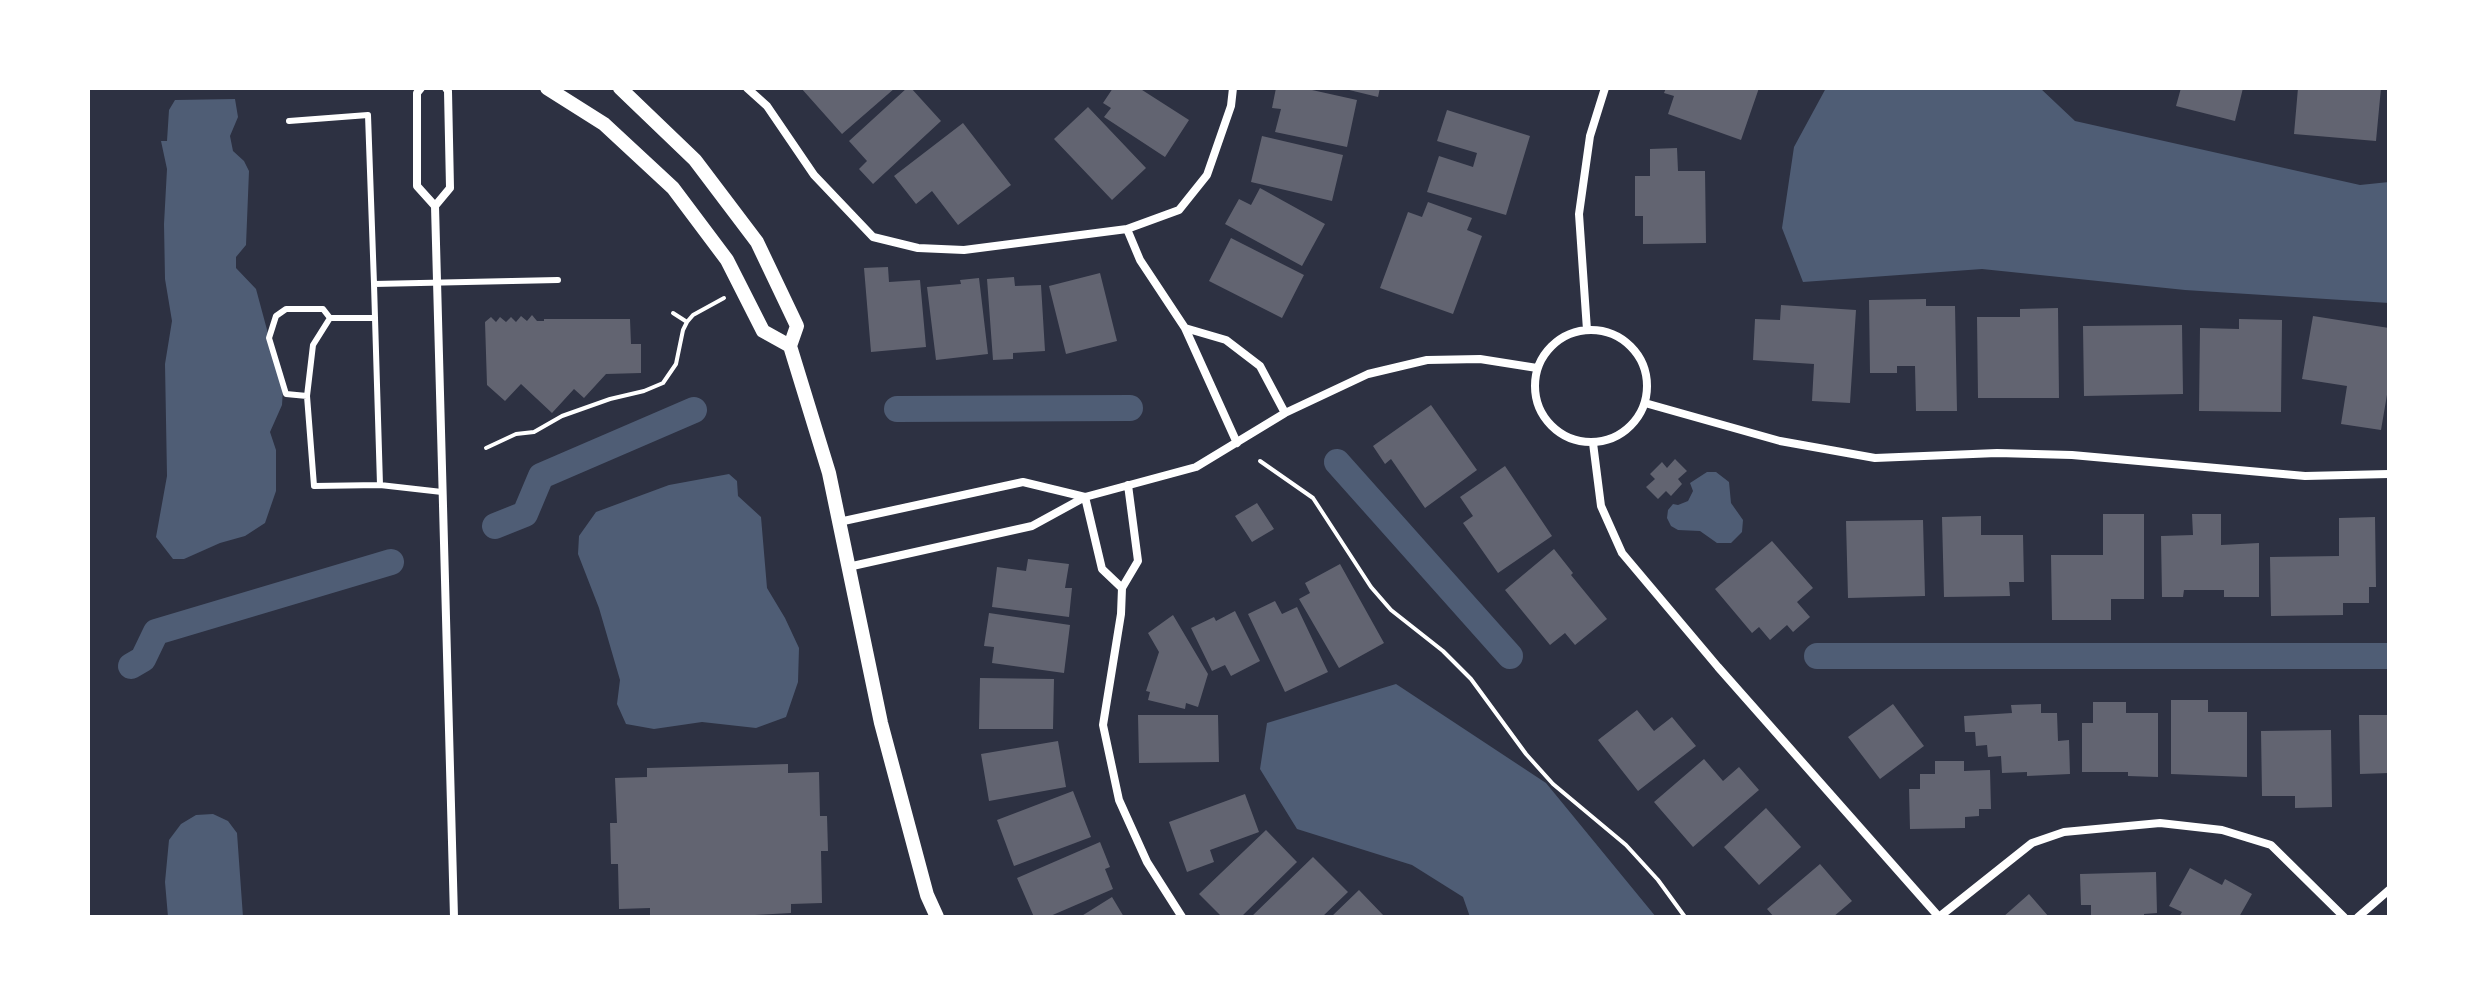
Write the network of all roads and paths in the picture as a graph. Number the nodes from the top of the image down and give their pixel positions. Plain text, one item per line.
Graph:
1 (421, 88) edge
2 (446, 88) edge
3 (547, 88) edge
4 (620, 88) edge
5 (747, 88) edge
6 (1233, 88) edge
7 (1605, 88) edge
8 (289, 121) dead end
9 (435, 206) junction
10 (1127, 229) junction
11 (558, 280) dead end
12 (437, 282) junction
13 (374, 284) junction
14 (726, 297) dead end
15 (673, 313) dead end
16 (330, 318) junction
17 (375, 318) junction
18 (687, 322) junction
19 (1185, 328) junction
20 (1587, 330) junction
21 (790, 346) junction
22 (1537, 368) junction
23 (307, 396) junction
24 (1645, 403) junction
25 (1285, 413) junction
26 (1237, 443) junction
27 (1593, 443) junction
28 (486, 448) dead end
29 (1260, 461) dead end
30 (2389, 474) edge
31 (380, 485) junction
32 (1128, 485) junction
33 (442, 492) junction
34 (1085, 497) junction
35 (839, 522) junction
36 (848, 567) junction
37 (1122, 588) junction
38 (2389, 890) edge
39 (454, 917) edge
40 (937, 917) edge
41 (1182, 917) edge
42 (1685, 917) edge
43 (1939, 917) edge
44 (2344, 917) edge
45 (2358, 917) edge

1 - 9 street
2 - 9 street
3 - 21 street
4 - 21 street
5 - 10 street
6 - 10 street
7 - 20 street
8 - 13 lane
9 - 12 street
10 - 19 street
11 - 12 lane
12 - 13 lane
12 - 33 street
13 - 17 lane
14 - 18 path
15 - 18 path
16 - 17 lane
16 - 23 lane
16 - 23 lane
17 - 31 lane
18 - 28 path
19 - 25 street
19 - 26 street
20 - 22 street
20 - 24 street
21 - 35 street
22 - 25 street
22 - 27 street
23 - 31 lane
24 - 27 street
24 - 30 street
25 - 26 street
26 - 32 street
27 - 43 street
29 - 42 path
31 - 33 lane
32 - 34 street
32 - 37 street
33 - 39 street
34 - 35 street
34 - 36 street
34 - 37 street
35 - 36 street
36 - 40 street
37 - 41 street
38 - 45 street
43 - 44 street

